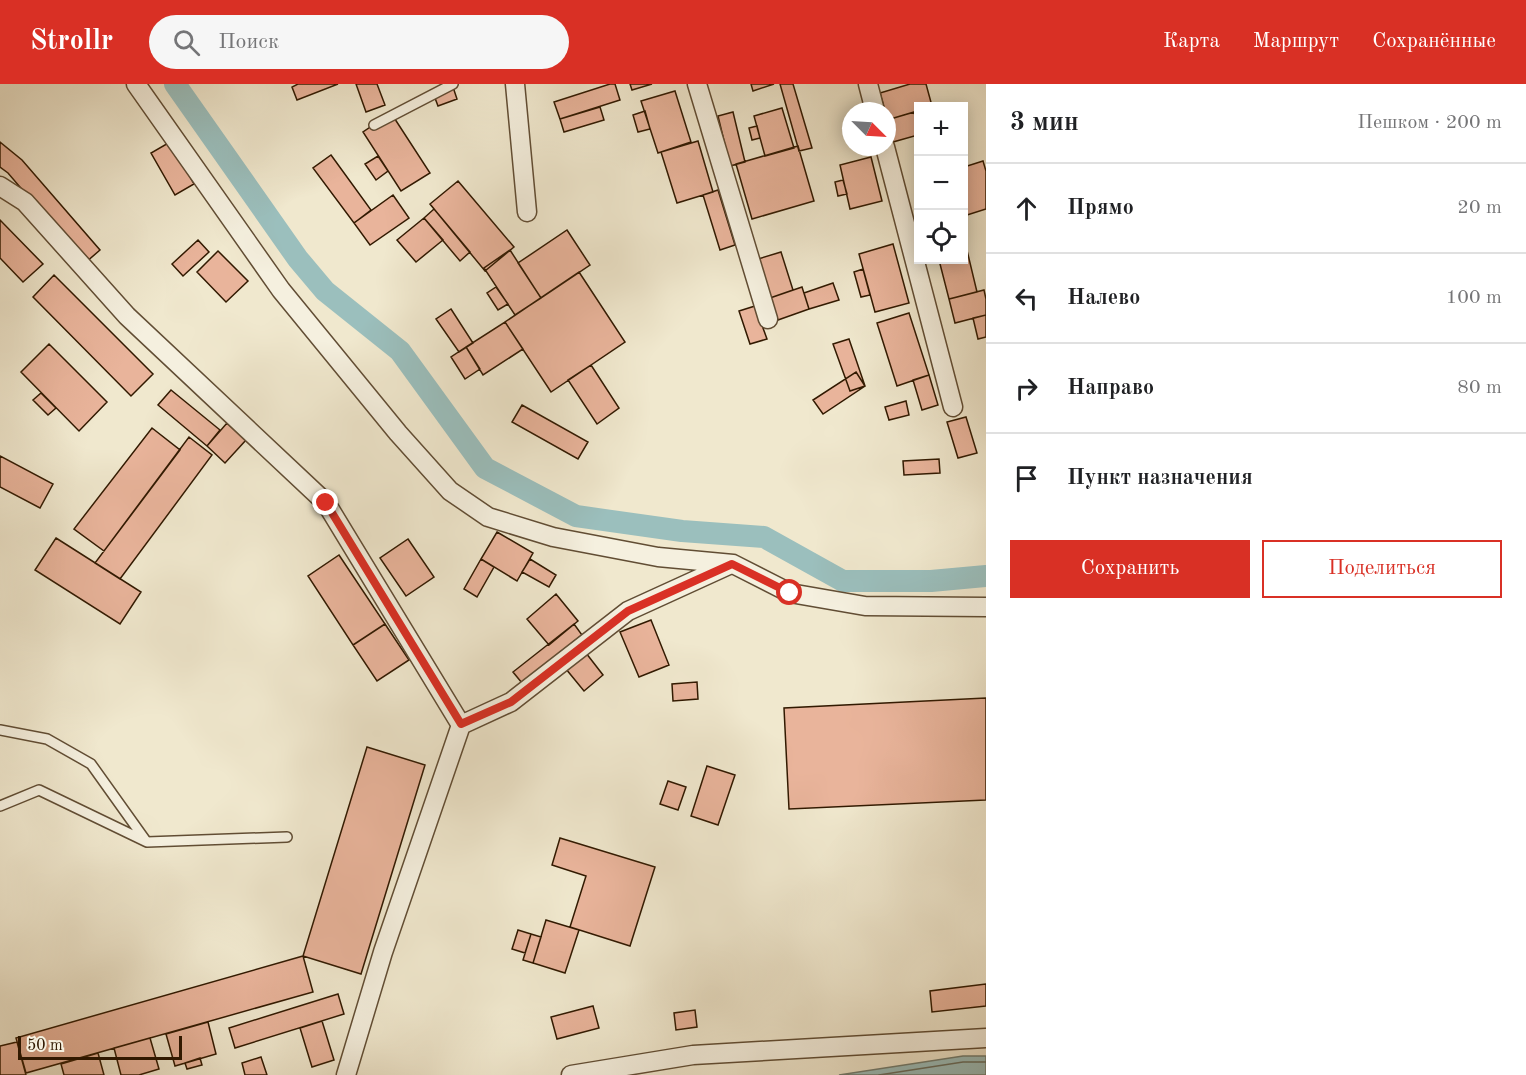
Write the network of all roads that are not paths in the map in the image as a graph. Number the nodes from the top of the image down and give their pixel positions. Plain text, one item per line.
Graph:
1 (136, 84) edge
2 (453, 84) edge
3 (514, 84) edge
4 (697, 84) edge
5 (868, 84) edge
6 (873, 102) edge
7 (374, 125) dead end
8 (887, 156) edge
9 (0, 186) edge
10 (527, 212) dead end
11 (768, 319) dead end
12 (953, 407) dead end
13 (732, 564) junction
14 (986, 607) edge
15 (461, 724) junction
16 (0, 730) edge
17 (0, 806) edge
18 (287, 837) dead end
19 (147, 842) junction
20 (986, 1038) edge
21 (346, 1075) edge
22 (571, 1075) edge

1 - 13 street
2 - 7 lane
3 - 10 street
4 - 11 street
5 - 6 street
8 - 12 street
9 - 15 street
13 - 14 street
13 - 15 street
15 - 21 street
16 - 19 lane
17 - 19 lane
18 - 19 lane
20 - 22 street

